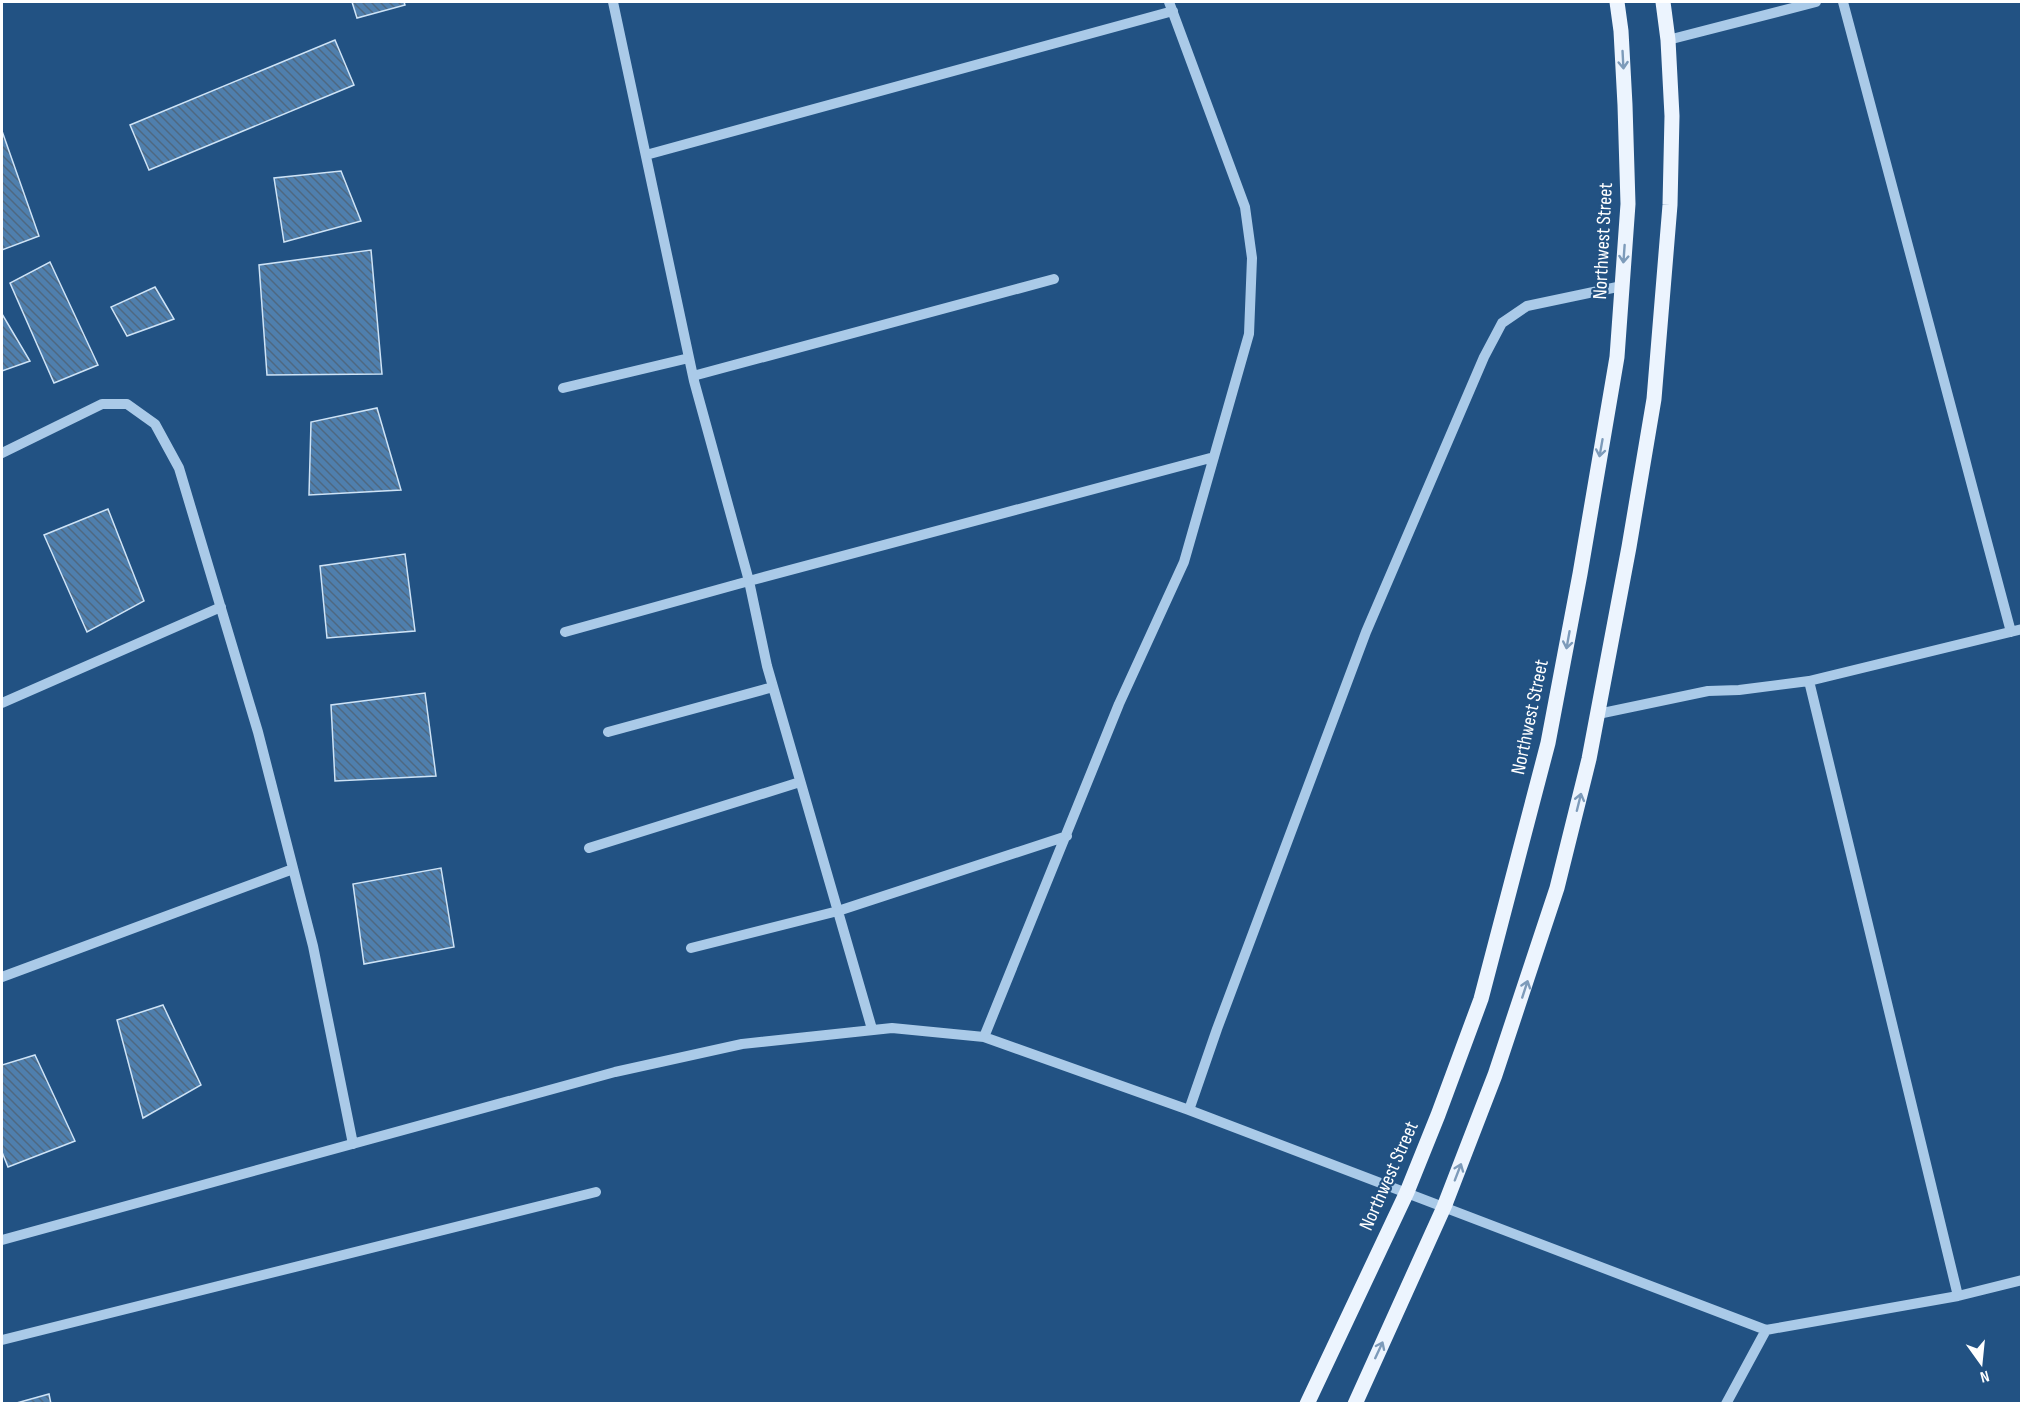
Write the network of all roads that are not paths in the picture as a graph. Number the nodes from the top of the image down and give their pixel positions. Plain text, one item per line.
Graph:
1 (613, 2) edge
2 (1617, 2) edge
3 (1663, 2) edge
4 (1816, 2) edge
5 (1843, 2) edge
6 (1171, 6) edge
7 (1668, 40) junction
8 (646, 155) junction
9 (1054, 279) dead end
10 (1622, 286) junction
11 (689, 358) junction
12 (693, 376) junction
13 (563, 388) dead end
14 (2, 453) edge
15 (1214, 457) junction
16 (749, 581) junction
17 (221, 607) junction
18 (2016, 630) edge
19 (565, 632) dead end
20 (1809, 681) junction
21 (773, 687) junction
22 (2, 703) edge
23 (1598, 714) junction
24 (608, 732) dead end
25 (800, 782) junction
26 (1066, 836) junction
27 (589, 848) dead end
28 (293, 868) junction
29 (838, 911) junction
30 (692, 948) dead end
31 (2, 977) edge
32 (872, 1029) junction
33 (984, 1037) junction
34 (1189, 1110) junction
35 (353, 1144) junction
36 (596, 1192) dead end
37 (1407, 1192) junction
38 (1444, 1207) junction
39 (2, 1240) edge
40 (2022, 1280) edge
41 (1958, 1296) junction
42 (1766, 1330) junction
43 (2, 1340) edge
44 (1307, 1404) edge
45 (1354, 1404) edge
46 (1726, 1404) edge

1 - 8 street
2 -> 10 main road, Northwest Street
3 - 7 main road
4 - 7 street
5 - 18 street
6 - 8 street
6 - 15 street
7 - 23 main road
8 - 11 street
9 - 12 street
10 - 34 street
10 -> 37 main road, Northwest Street
11 - 12 street
11 - 13 street
12 - 16 street
14 - 17 street
15 - 16 street
15 - 26 street
16 - 19 street
16 - 21 street
17 - 22 street
17 - 28 street
18 - 20 street
20 - 23 street
20 - 41 street
21 - 24 street
21 - 25 street
38 -> 23 main road
25 - 27 street
25 - 29 street
26 - 29 street
26 - 33 street
28 - 31 street
28 - 35 street
29 - 30 street
29 - 32 street
32 - 33 street
32 - 35 street
33 - 34 street
34 - 37 street
35 - 39 street
36 - 43 street
37 - 38 street
37 - 44 main road, Northwest Street
38 - 42 street
45 -> 38 main road
40 - 41 street
41 - 42 street
42 - 46 street

